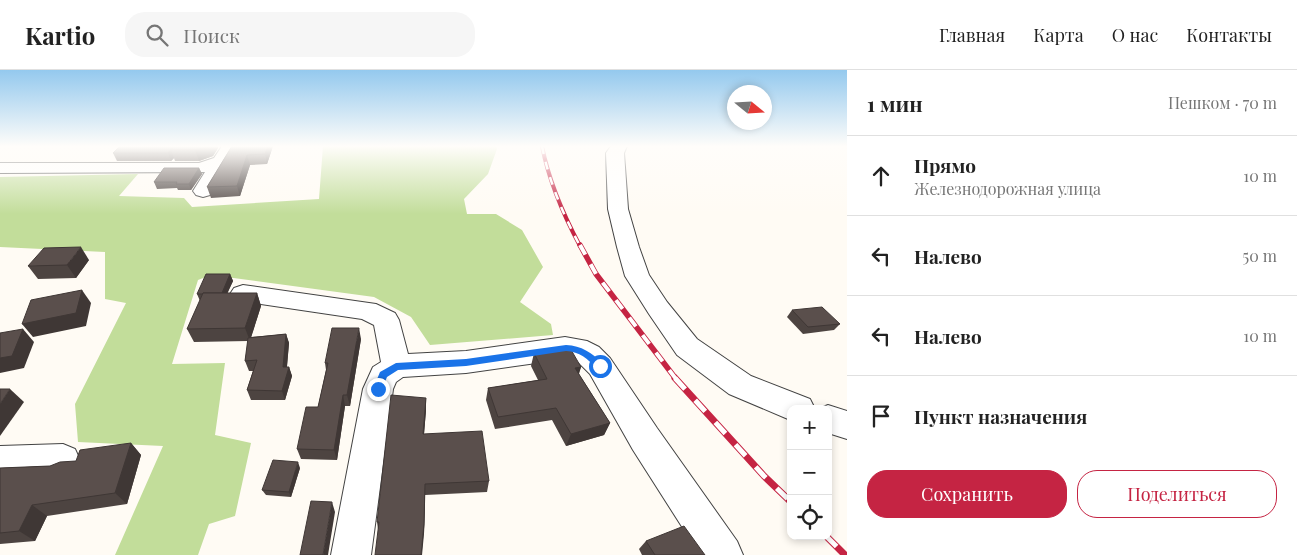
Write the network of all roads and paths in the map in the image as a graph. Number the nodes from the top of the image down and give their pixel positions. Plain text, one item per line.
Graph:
1 (215, 169) edge
2 (616, 169) edge
3 (203, 191) dead end
4 (243, 294) edge
5 (387, 378) junction
6 (789, 405) edge
7 (832, 420) edge
8 (847, 425) edge
9 (63, 460) edge
10 (0, 462) edge
11 (351, 555) edge
12 (723, 555) edge

1 - 3 street
2 - 6 street
4 - 5 street
5 - 11 street
5 - 12 street
7 - 8 street
9 - 10 street

